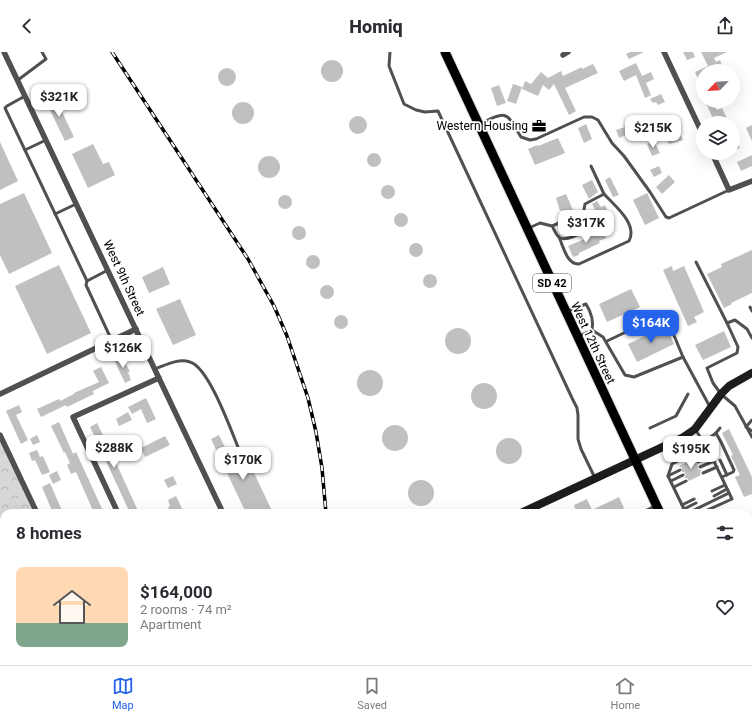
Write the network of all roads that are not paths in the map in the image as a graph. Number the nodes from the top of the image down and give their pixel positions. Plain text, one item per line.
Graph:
1 (4, 52) edge
2 (42, 52) edge
3 (390, 52) edge
4 (445, 52) edge
5 (664, 52) edge
6 (18, 80) junction
7 (25, 96) junction
8 (696, 120) edge
9 (478, 124) junction
10 (46, 140) junction
11 (24, 150) junction
12 (715, 160) edge
13 (591, 166) dead end
14 (752, 181) edge
15 (729, 190) junction
16 (604, 194) junction
17 (76, 204) junction
18 (55, 214) junction
19 (583, 215) junction
20 (552, 226) junction
21 (527, 228) junction
22 (559, 237) junction
23 (696, 262) dead end
24 (108, 270) junction
25 (87, 281) junction
26 (750, 307) dead end
27 (752, 311) edge
28 (566, 312) junction
29 (727, 323) junction
30 (136, 329) junction
31 (592, 330) junction
32 (577, 336) junction
33 (752, 338) edge
34 (112, 340) junction
35 (606, 341) junction
36 (683, 357) junction
37 (155, 368) junction
38 (752, 373) edge
39 (159, 378) junction
40 (0, 394) edge
41 (688, 394) dead end
42 (720, 394) junction
43 (711, 408) junction
44 (752, 420) edge
45 (746, 427) junction
46 (650, 428) dead end
47 (720, 428) dead end
48 (695, 429) junction
49 (752, 431) edge
50 (716, 434) junction
51 (0, 435) edge
52 (752, 437) edge
53 (710, 438) junction
54 (704, 442) junction
55 (714, 446) dead end
56 (707, 447) junction
57 (240, 452) dead end
58 (711, 456) junction
59 (634, 459) junction
60 (720, 460) dead end
61 (714, 461) junction
62 (698, 462) dead end
63 (700, 467) dead end
64 (717, 467) junction
65 (680, 470) dead end
66 (703, 473) dead end
67 (683, 475) dead end
68 (727, 475) junction
69 (668, 476) junction
70 (595, 478) junction
71 (722, 478) junction
72 (671, 481) junction
73 (686, 481) dead end
74 (725, 485) junction
75 (674, 487) junction
76 (727, 489) junction
77 (712, 492) dead end
78 (729, 493) junction
79 (714, 496) dead end
80 (694, 500) dead end
81 (696, 503) dead end
82 (682, 505) junction
83 (35, 509) edge
84 (116, 509) edge
85 (222, 509) edge
86 (529, 509) edge
87 (658, 509) edge
88 (684, 509) edge
89 (689, 509) edge
90 (693, 509) edge
91 (710, 509) edge

1 - 6 street, West 9th Street
2 - 6 lane
3 - 70 lane
4 - 9 main road, West 12th Street / SD 42
5 - 8 street
6 - 7 street, West 9th Street
7 - 10 street, West 9th Street
7 - 11 lane
9 - 15 lane
9 - 21 main road, West 12th Street / SD 42
10 - 11 lane
10 - 17 street, West 9th Street
11 - 18 lane
12 - 15 street
13 - 16 lane
14 - 15 street
16 - 19 lane
16 - 22 lane
17 - 18 lane
17 - 24 street, West 9th Street
18 - 25 lane
19 - 20 lane
19 - 22 lane
20 - 21 lane
20 - 22 lane
21 - 28 main road, West 12th Street / SD 42
23 - 29 lane
24 - 25 lane
24 - 30 street, West 9th Street
25 - 34 lane
26 - 27 lane
28 - 31 lane
28 - 32 main road, West 12th Street / SD 42
29 - 33 lane
29 - 42 lane
30 - 34 street
30 - 37 street, West 9th Street
31 - 32 lane
31 - 35 lane
32 - 59 main road, West 12th Street / SD 42
34 - 40 street
35 - 36 lane
35 - 36 lane
36 - 43 lane
37 - 39 street, West 9th Street
37 - 57 lane
38 - 42 street
39 - 84 street
39 - 85 street, West 9th Street
41 - 46 lane
42 - 43 street
42 - 45 lane
43 - 48 street
44 - 45 lane
45 - 49 lane
45 - 52 lane
47 - 50 lane
48 - 54 lane
48 - 59 street
50 - 53 lane
50 - 68 lane
51 - 83 street
53 - 54 lane
53 - 55 lane
54 - 56 lane
56 - 58 lane
56 - 69 lane
58 - 61 lane
58 - 62 lane
59 - 70 street
59 - 87 main road, West 12th Street / SD 42
60 - 68 lane
61 - 63 lane
61 - 64 lane
64 - 66 lane
64 - 71 lane
65 - 69 lane
67 - 72 lane
68 - 71 lane
69 - 72 lane
70 - 86 street
71 - 74 lane
72 - 75 lane
73 - 75 lane
74 - 76 lane
74 - 77 lane
75 - 82 lane
76 - 78 lane
76 - 79 lane
78 - 90 lane
78 - 91 lane
80 - 82 lane
81 - 89 lane
82 - 88 lane

